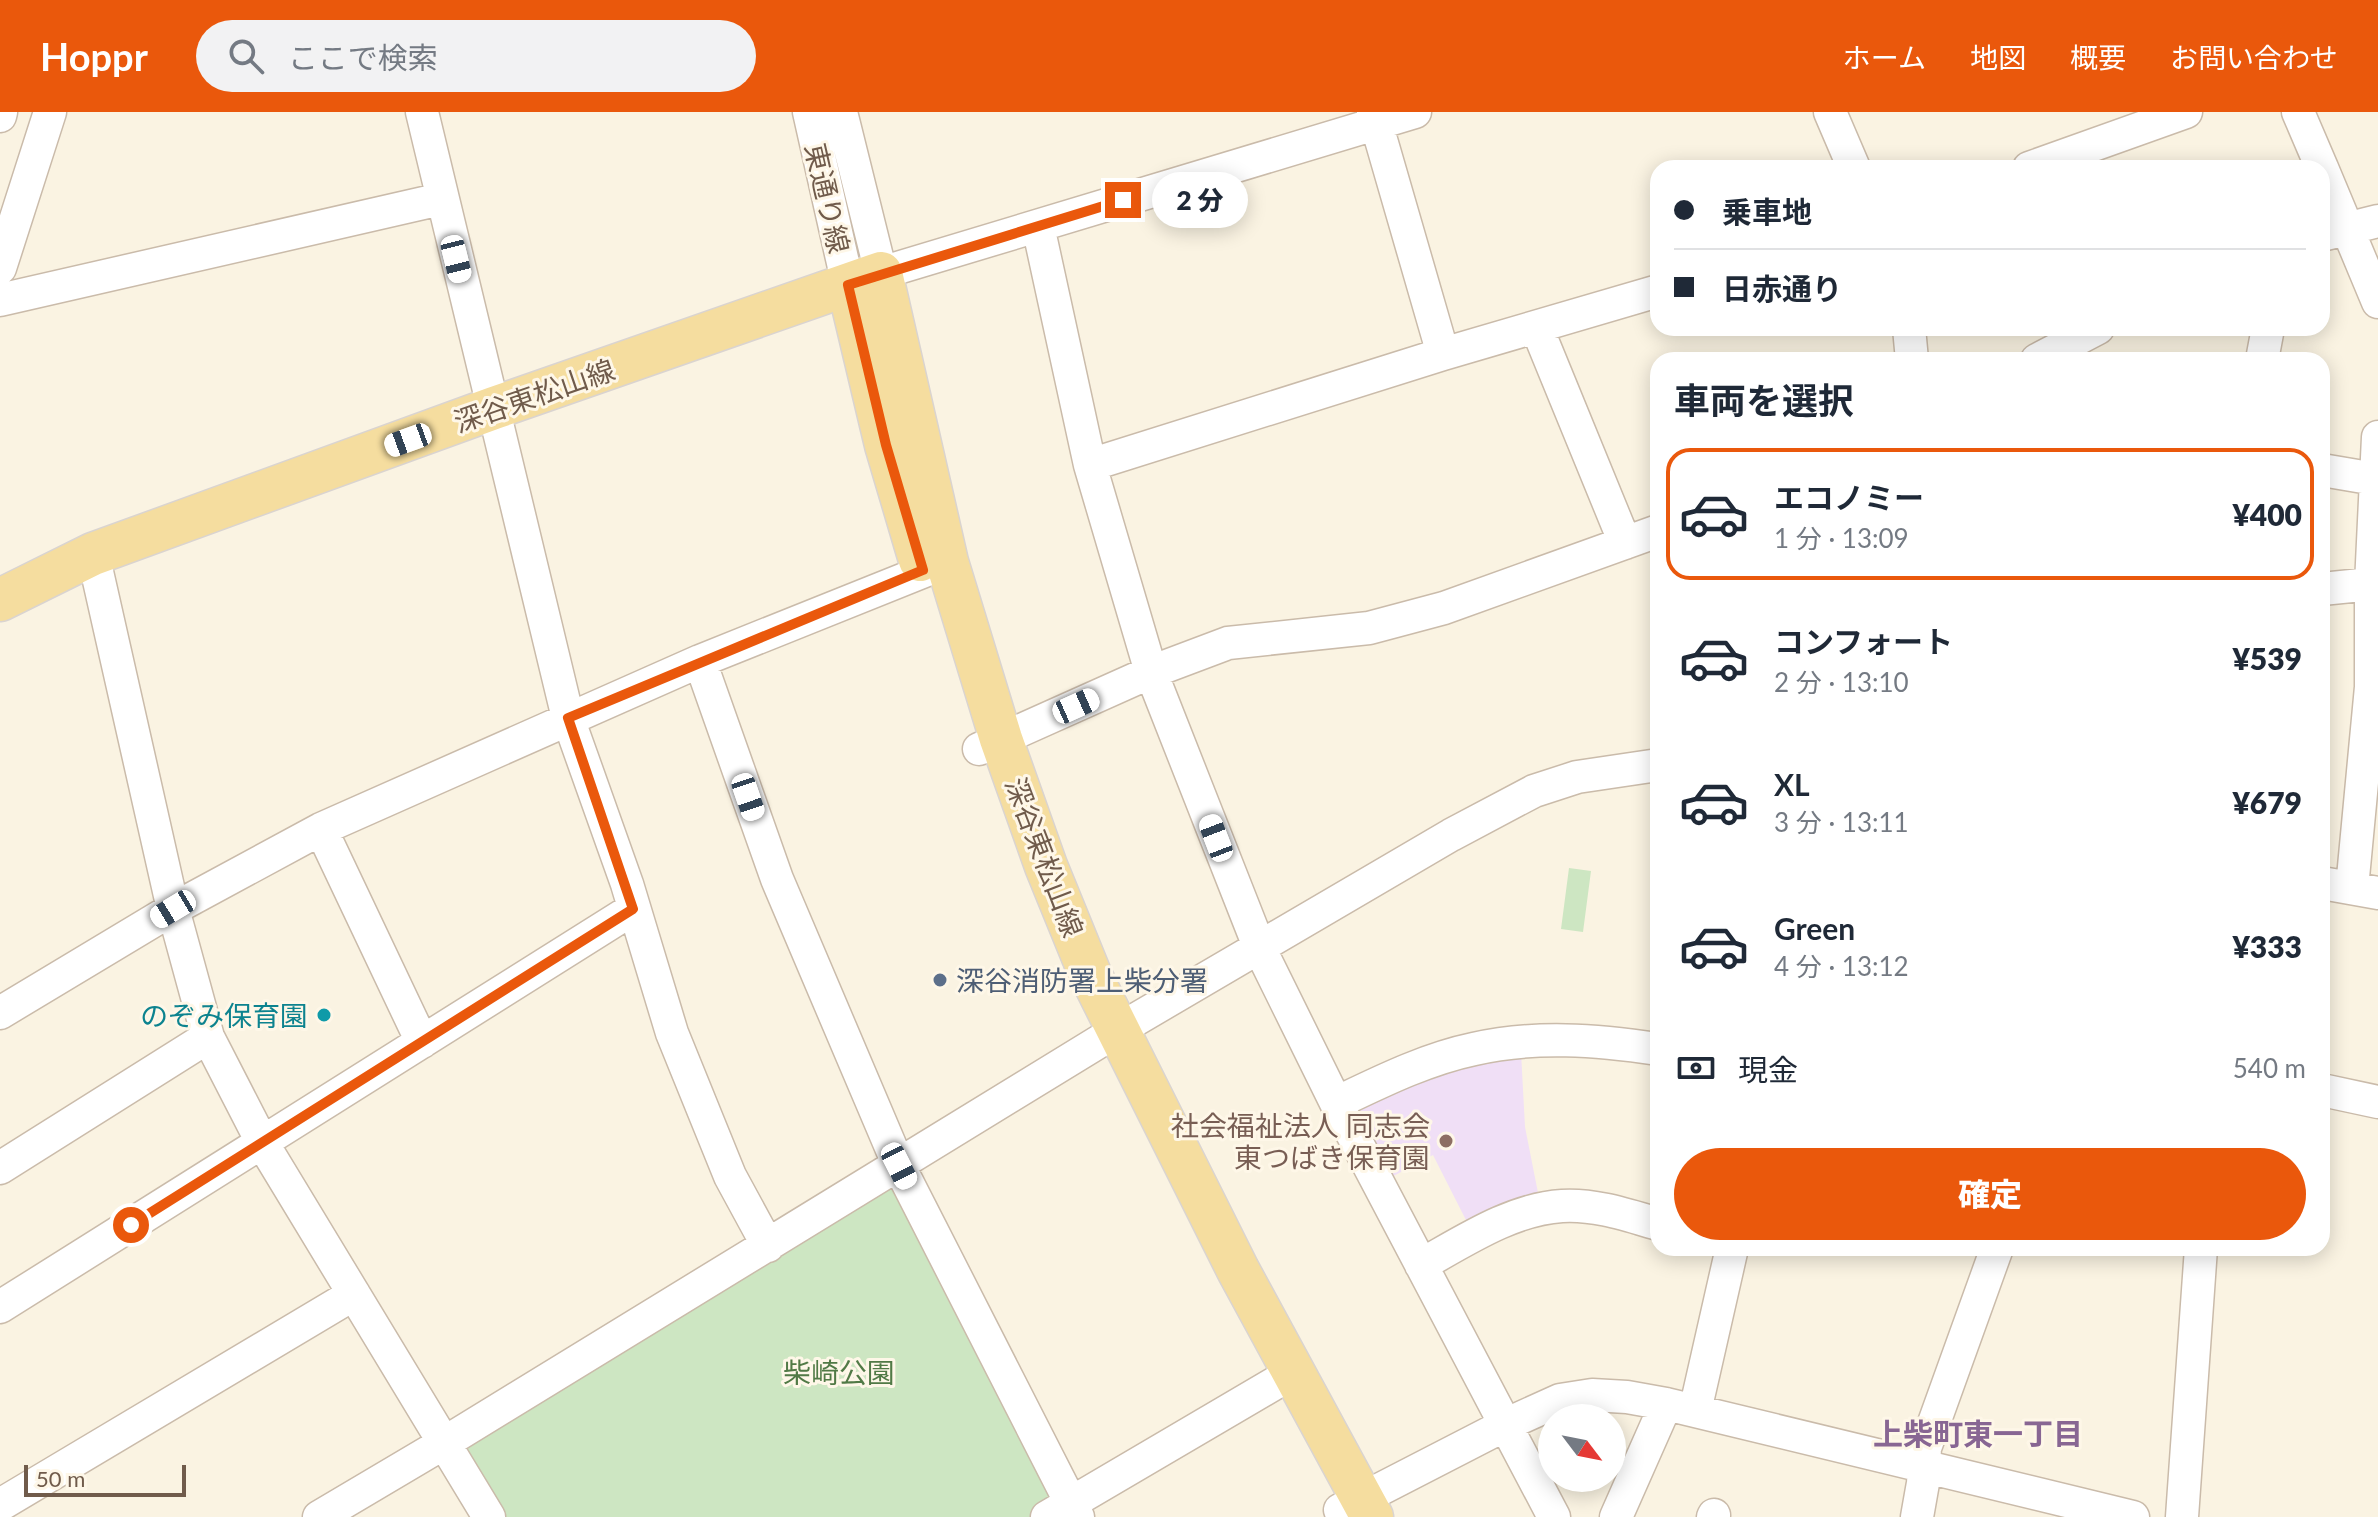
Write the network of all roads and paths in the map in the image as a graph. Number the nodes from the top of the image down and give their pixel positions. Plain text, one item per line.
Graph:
1 (50, 112) edge
2 (422, 112) edge
3 (809, 112) edge
4 (841, 112) edge
5 (1415, 112) edge
6 (1830, 112) edge
7 (2186, 112) edge
8 (2298, 112) edge
9 (1375, 118) edge
10 (2104, 155) edge
11 (1851, 160) edge
12 (2075, 160) edge
13 (2319, 160) edge
14 (2330, 186) edge
15 (441, 199) junction
16 (1038, 226) junction
17 (2349, 228) edge
18 (0, 268) edge
19 (864, 279) junction
20 (1650, 293) edge
21 (0, 300) edge
22 (2378, 302) edge
23 (1537, 328) junction
24 (2083, 336) edge
25 (2052, 352) edge
26 (1443, 354) junction
27 (494, 408) junction
28 (2377, 461) edge
29 (1090, 465) junction
30 (2330, 469) edge
31 (1650, 534) edge
32 (1625, 543) junction
33 (93, 554) junction
34 (935, 566) junction
35 (2371, 584) junction
36 (2330, 588) edge
37 (0, 600) edge
38 (700, 661) junction
39 (1151, 672) junction
40 (2375, 687) edge
41 (568, 718) junction
42 (990, 744) junction
43 (1650, 766) edge
44 (321, 829) junction
45 (2351, 888) edge
46 (173, 909) junction
47 (633, 909) junction
48 (1260, 949) junction
49 (0, 1013) edge
50 (208, 1037) junction
51 (1108, 1037) junction
52 (422, 1042) junction
53 (1650, 1048) edge
54 (2330, 1092) edge
55 (2378, 1102) edge
56 (1336, 1103) junction
57 (263, 1144) junction
58 (899, 1166) junction
59 (0, 1168) edge
60 (1650, 1222) edge
61 (768, 1246) junction
62 (1729, 1256) edge
63 (1994, 1256) edge
64 (2200, 1256) edge
65 (1421, 1265) junction
66 (354, 1294) junction
67 (0, 1307) edge
68 (1283, 1378) junction
69 (1681, 1408) junction
70 (1507, 1424) junction
71 (444, 1443) junction
72 (1924, 1467) junction
73 (0, 1505) edge
74 (1355, 1511) edge
75 (1065, 1512) edge
76 (2115, 1515) edge
77 (319, 1517) edge
78 (489, 1517) edge
79 (1554, 1517) edge
80 (1616, 1517) edge
81 (1917, 1517) edge
82 (2182, 1517) edge

1 - 18 street
2 - 15 street
3 - 19 street, 東通り線
4 - 19 street, 東通り線
5 - 9 street
6 - 11 street
7 - 10 street
8 - 13 street
9 - 16 street
9 - 26 street
10 - 12 street
14 - 17 street
15 - 21 street
15 - 27 street
16 - 19 street
16 - 29 street
17 - 22 street
19 - 27 main road, 深谷東松山線
19 - 34 main road, 深谷東松山線
20 - 23 street
23 - 26 street
23 - 32 street
24 - 25 street
26 - 29 street
27 - 33 main road, 深谷東松山線
27 - 41 street
28 - 30 street
28 - 35 street
29 - 39 street
31 - 32 street
32 - 39 street
33 - 37 main road, 深谷東松山線
33 - 46 street
34 - 38 street
34 - 42 main road, 深谷東松山線
35 - 36 street
35 - 40 street
38 - 41 street
38 - 58 street
39 - 42 street
39 - 48 street
40 - 45 street
41 - 44 street
41 - 47 street
42 - 51 main road, 深谷東松山線
43 - 48 street
44 - 46 street
44 - 52 street
46 - 49 street
46 - 50 street
47 - 52 street
47 - 61 street
48 - 51 street
48 - 56 street
50 - 57 street
50 - 59 street
51 - 58 street
51 - 68 main road, 深谷東松山線
52 - 57 street
53 - 56 street
54 - 55 street
56 - 65 street
57 - 66 street
57 - 67 street
58 - 61 street
58 - 75 street
60 - 65 street
61 - 71 street
62 - 69 street
63 - 72 street
64 - 82 street
65 - 70 street
66 - 71 street
66 - 73 street
68 - 74 main road, 深谷東松山線
68 - 75 street
69 - 70 street
69 - 72 street
69 - 80 street
70 - 74 street
70 - 79 street
71 - 77 street
71 - 78 street
72 - 76 street
72 - 81 street

